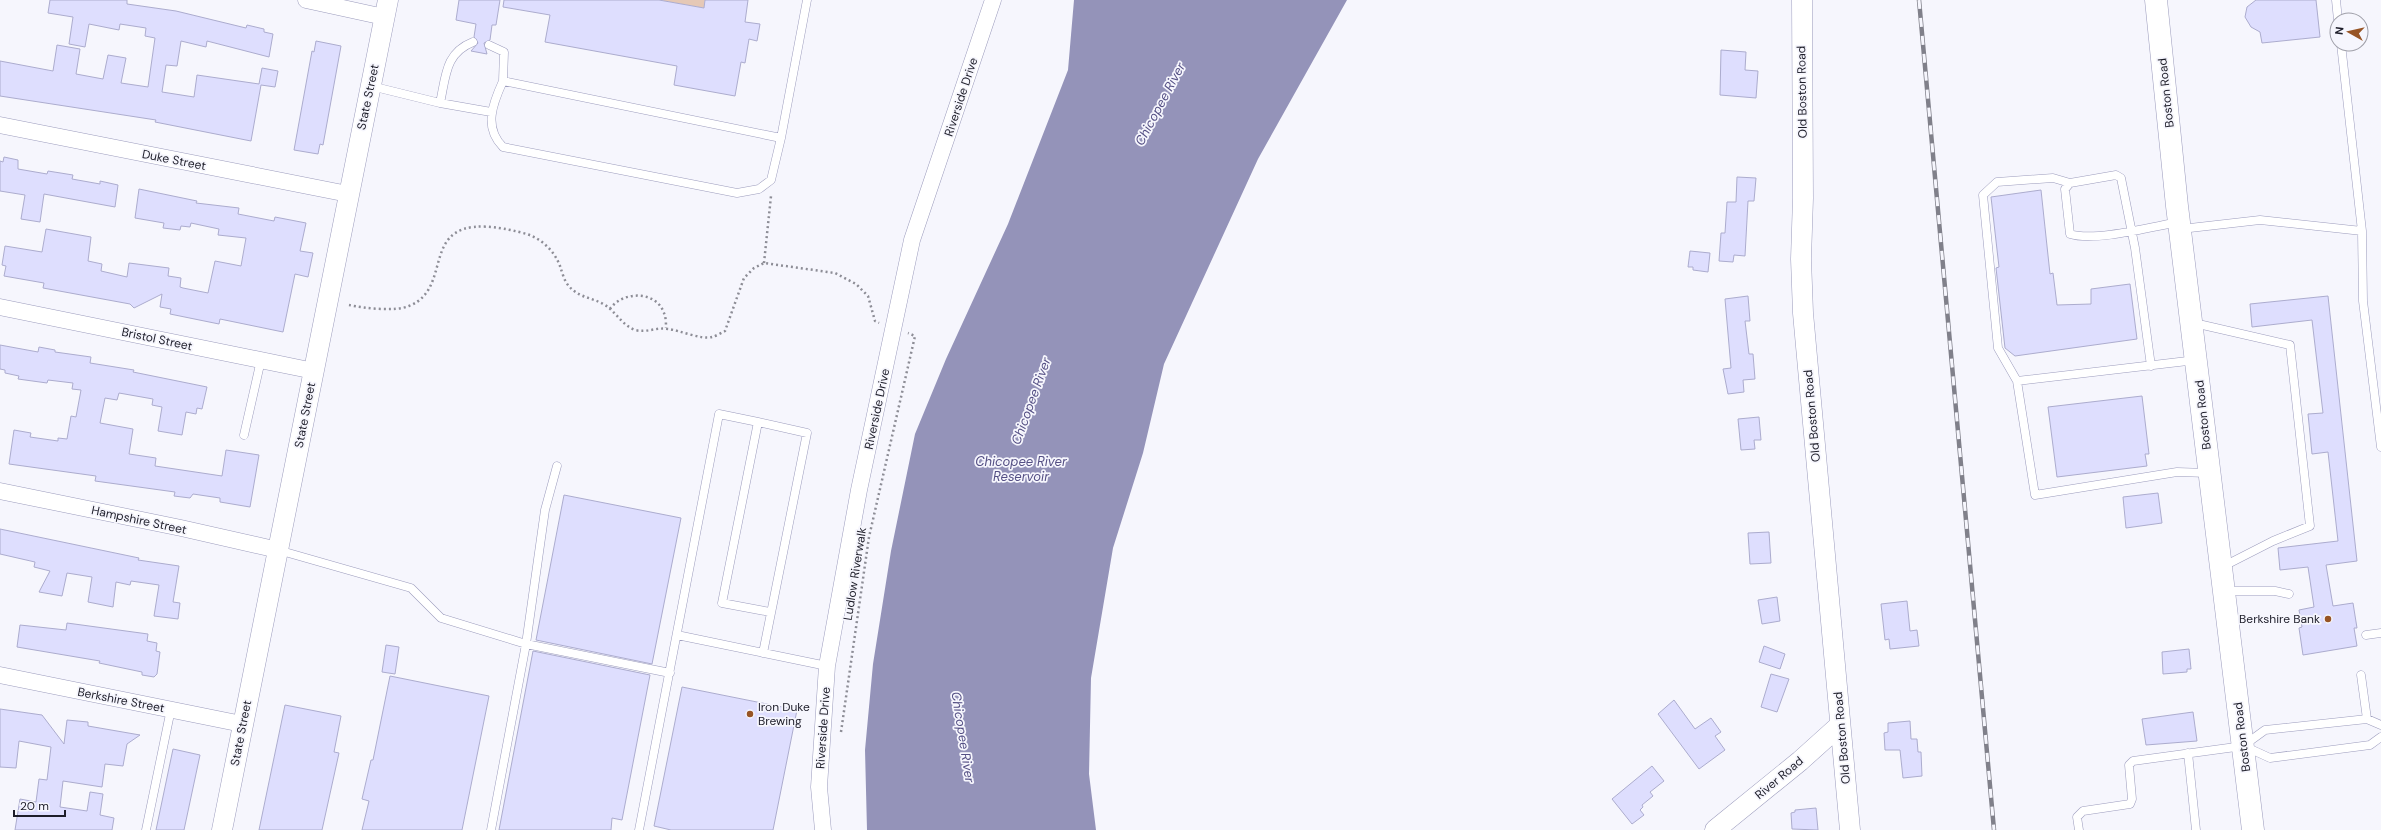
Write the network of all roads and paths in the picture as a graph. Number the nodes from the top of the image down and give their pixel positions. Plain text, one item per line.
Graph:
1 (306, 0) edge
2 (807, 0) edge
3 (993, 0) edge
4 (1802, 0) edge
5 (2156, 0) edge
6 (2336, 0) edge
7 (386, 8) edge
8 (2337, 12) edge
9 (473, 42) dead end
10 (489, 45) dead end
11 (2342, 52) edge
12 (503, 81) junction
13 (370, 85) junction
14 (440, 103) junction
15 (491, 112) junction
16 (0, 125) edge
17 (781, 138) junction
18 (771, 180) junction
19 (2070, 183) junction
20 (348, 194) junction
21 (2180, 226) junction
22 (2130, 230) junction
23 (2362, 231) junction
24 (764, 263) junction
25 (348, 305) dead end
26 (0, 307) edge
27 (610, 309) junction
28 (2192, 323) junction
29 (884, 325) dead end
30 (666, 328) junction
31 (904, 332) dead end
32 (261, 360) junction
33 (2197, 360) junction
34 (2151, 366) junction
35 (314, 371) junction
36 (2017, 381) junction
37 (758, 422) junction
38 (244, 435) dead end
39 (2381, 447) edge
40 (557, 466) dead end
41 (2209, 473) junction
42 (0, 491) edge
43 (278, 550) junction
44 (2221, 568) junction
45 (2224, 591) junction
46 (2289, 594) dead end
47 (770, 612) junction
48 (2381, 633) edge
49 (677, 635) junction
50 (2366, 635) dead end
51 (526, 644) junction
52 (763, 653) junction
53 (827, 666) junction
54 (670, 673) junction
55 (0, 675) edge
56 (2361, 675) dead end
57 (171, 710) junction
58 (2367, 719) junction
59 (242, 724) junction
60 (1840, 725) junction
61 (2381, 725) edge
62 (840, 735) dead end
63 (2381, 738) edge
64 (2243, 746) junction
65 (2188, 753) junction
66 (146, 830) edge
67 (222, 830) edge
68 (491, 830) edge
69 (639, 830) edge
70 (823, 830) edge
71 (1715, 830) edge
72 (1850, 830) edge
73 (2079, 830) edge
74 (2196, 830) edge
75 (2253, 830) edge

1 - 7 street
2 - 17 lane
3 - 53 street, Riverside Drive
4 - 60 street, Old Boston Road
5 - 21 main road, Boston Road
6 - 8 lane
7 - 13 street, State Street
9 - 14 lane
10 - 12 lane
11 - 23 lane
12 - 15 lane
12 - 17 lane
13 - 14 lane
13 - 20 street, State Street
14 - 15 lane
15 - 18 lane
16 - 20 street, Duke Street
17 - 18 lane
18 - 24 path
19 - 22 lane
19 - 22 lane
19 - 36 lane
20 - 35 street, State Street
21 - 22 lane
21 - 23 lane
21 - 28 main road, Boston Road
22 - 34 lane
23 - 39 lane
24 - 29 path
24 - 30 path
25 - 27 path
26 - 32 street, Bristol Street
27 - 30 path
27 - 30 path
28 - 33 main road, Boston Road
28 - 44 lane
31 - 62 path, Ludlow Riverwalk
32 - 35 street, Bristol Street
32 - 38 lane
33 - 34 lane
33 - 41 main road, Boston Road
34 - 36 lane
35 - 43 street, State Street
36 - 41 lane
37 - 47 lane
37 - 47 lane
37 - 49 lane
40 - 51 lane
41 - 44 main road, Boston Road
42 - 43 street, Hampshire Street
43 - 51 lane
43 - 59 street, State Street
44 - 45 main road, Boston Road
45 - 46 lane
45 - 64 main road, Boston Road
47 - 52 lane
48 - 50 lane
49 - 52 lane
49 - 54 lane
51 - 54 lane
51 - 68 lane
52 - 53 lane
53 - 70 street, Riverside Drive
54 - 69 lane
55 - 57 street, Berkshire Street
56 - 58 lane
57 - 59 street, Berkshire Street
57 - 66 lane
58 - 61 lane
58 - 64 lane
59 - 67 street, State Street
60 - 71 street, River Road
60 - 72 street, Old Boston Road
63 - 64 lane
64 - 65 lane
64 - 75 main road, Boston Road
65 - 73 lane
65 - 74 lane

